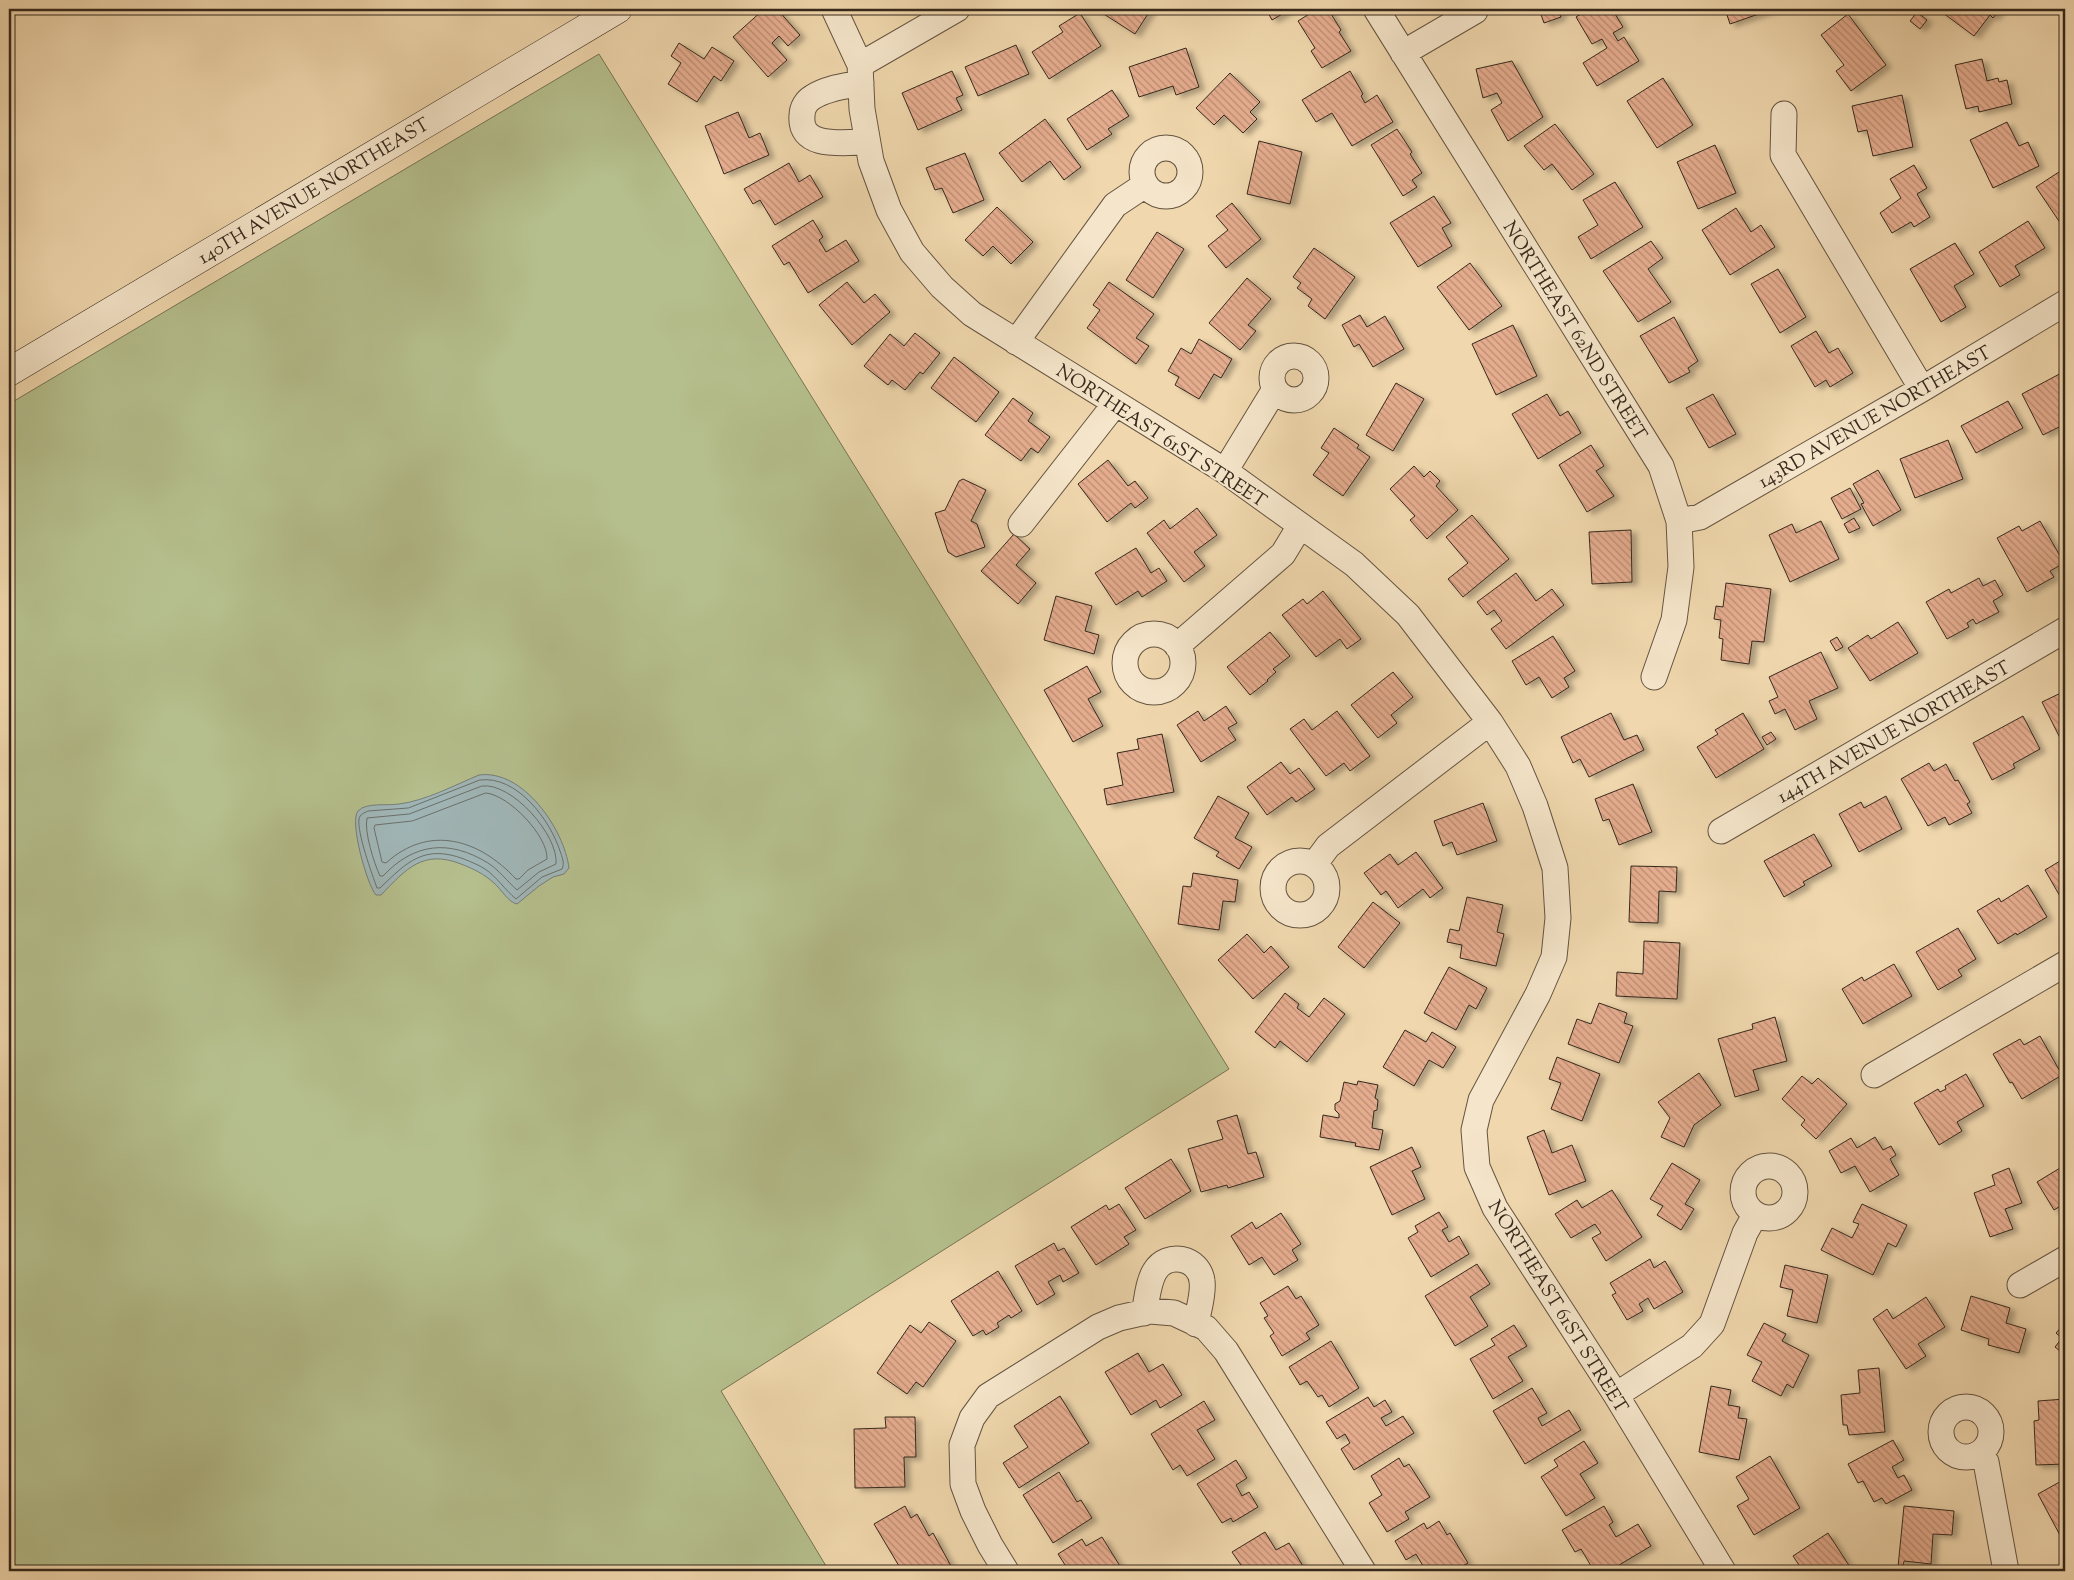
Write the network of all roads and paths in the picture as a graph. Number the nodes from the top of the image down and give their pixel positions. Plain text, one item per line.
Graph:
1 (618, 9) edge
2 (834, 9) edge
3 (957, 9) edge
4 (1376, 9) edge
5 (1475, 11) dead end
6 (1403, 53) junction
7 (861, 74) junction
8 (1784, 114) dead end
9 (867, 142) junction
10 (1145, 186) dead end
11 (2065, 304) edge
12 (1016, 342) junction
13 (9, 372) edge
14 (1922, 389) junction
15 (1276, 391) dead end
16 (1116, 404) junction
17 (1225, 471) junction
18 (1679, 521) junction
19 (1022, 524) dead end
20 (1300, 526) junction
21 (2065, 630) edge
22 (1177, 646) dead end
23 (1654, 677) dead end
24 (1490, 722) junction
25 (1721, 831) dead end
26 (1314, 865) dead end
27 (2065, 964) edge
28 (1874, 1075) dead end
29 (1755, 1215) dead end
30 (2065, 1259) edge
31 (2020, 1285) dead end
32 (1144, 1313) junction
33 (1185, 1318) junction
34 (1616, 1395) junction
35 (1979, 1454) dead end
36 (1006, 1571) edge
37 (1363, 1571) edge
38 (1723, 1571) edge
39 (2006, 1571) edge

1 - 13 street, 140TH AVENUE NORTHEAST
2 - 7 street, NORTHEAST 61ST STREET
3 - 7 street
4 - 6 street, NORTHEAST 62ND STREET
5 - 6 street
6 - 18 street, NORTHEAST 62ND STREET
7 - 9 street, NORTHEAST 61ST STREET
7 - 9 street
8 - 14 street
9 - 12 street, NORTHEAST 61ST STREET
10 - 12 street
11 - 14 street, 143RD AVENUE NORTHEAST
12 - 16 street, NORTHEAST 61ST STREET
14 - 18 street, 143RD AVENUE NORTHEAST
15 - 17 street
16 - 17 street, NORTHEAST 61ST STREET
16 - 19 street
17 - 20 street, NORTHEAST 61ST STREET
18 - 23 street, NORTHEAST 62ND STREET
20 - 22 street
20 - 24 street, NORTHEAST 61ST STREET
21 - 25 street, 144TH AVENUE NORTHEAST
24 - 26 street
24 - 34 street, NORTHEAST 61ST STREET
27 - 28 street
29 - 34 street
30 - 31 street
32 - 33 street
32 - 33 street
32 - 36 street
33 - 37 street
34 - 38 street, NORTHEAST 61ST STREET
35 - 39 street

